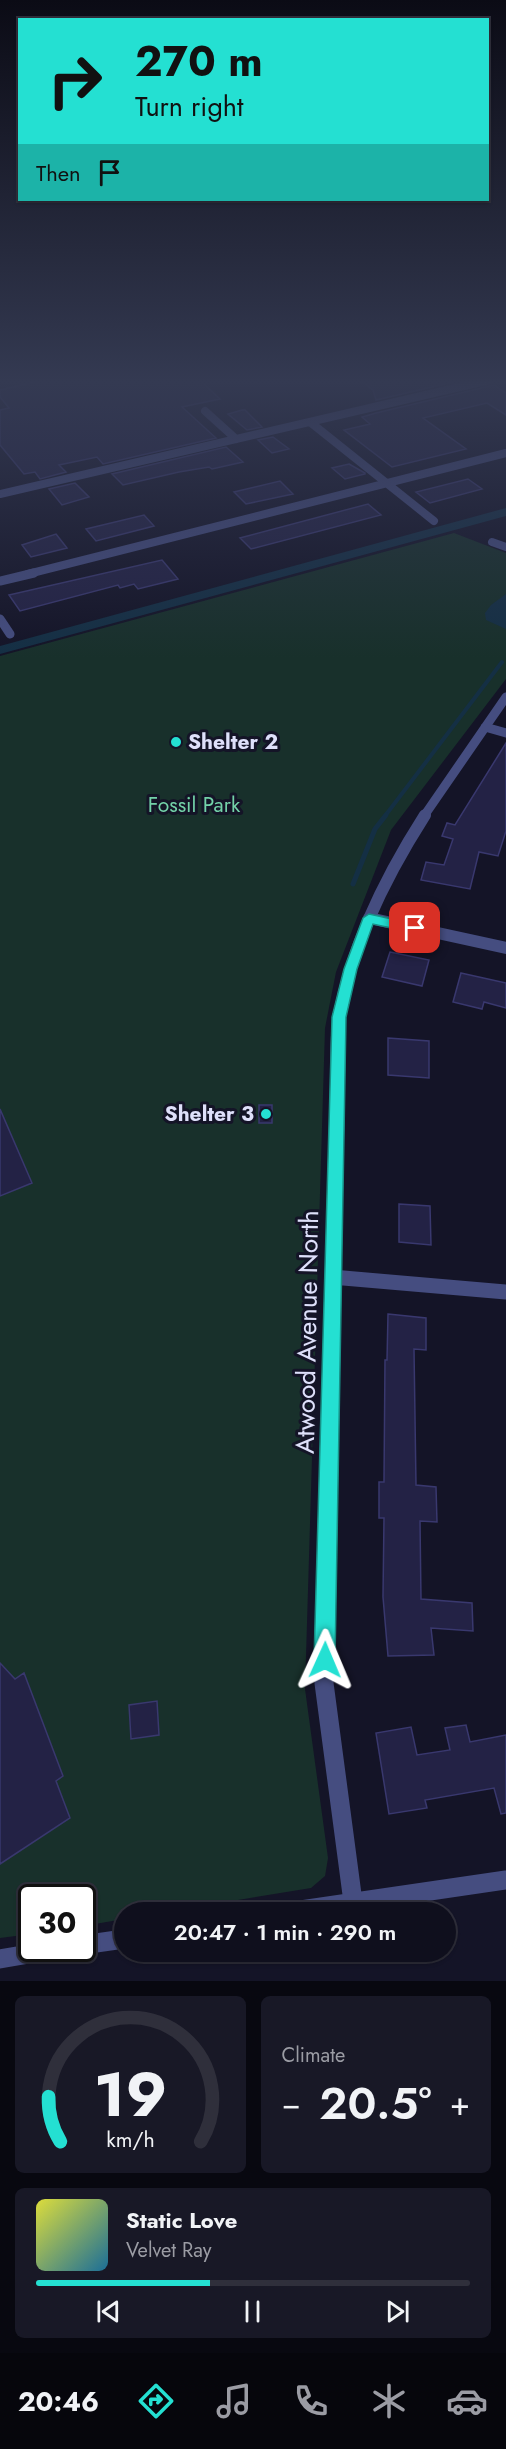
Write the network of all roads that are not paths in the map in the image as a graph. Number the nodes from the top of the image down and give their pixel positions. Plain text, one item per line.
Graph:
1 (92, 472) edge
2 (374, 472) edge
3 (429, 472) edge
4 (387, 483) junction
5 (0, 494) edge
6 (434, 521) dead end
7 (492, 542) dead end
8 (506, 548) edge
9 (0, 581) edge
10 (0, 619) edge
11 (10, 634) dead end
12 (506, 698) edge
13 (485, 727) junction
14 (506, 733) edge
15 (369, 918) junction
16 (506, 948) edge
17 (332, 1277) junction
18 (506, 1292) edge
19 (506, 1880) edge
20 (353, 1902) joint
21 (114, 1941) edge
22 (96, 1944) edge
23 (18, 1956) edge
24 (0, 1959) edge

1 - 5 street
2 - 4 street
3 - 4 street
4 - 6 street
4 - 9 street
7 - 8 street
10 - 11 street
12 - 13 street, Atwood Avenue North
13 - 14 street
13 - 15 street, Atwood Avenue North
15 - 16 street
15 - 17 street, Atwood Avenue North
17 - 18 street
17 - 20 street, Atwood Avenue North
19 - 20 street
21 - 22 street
23 - 24 street

